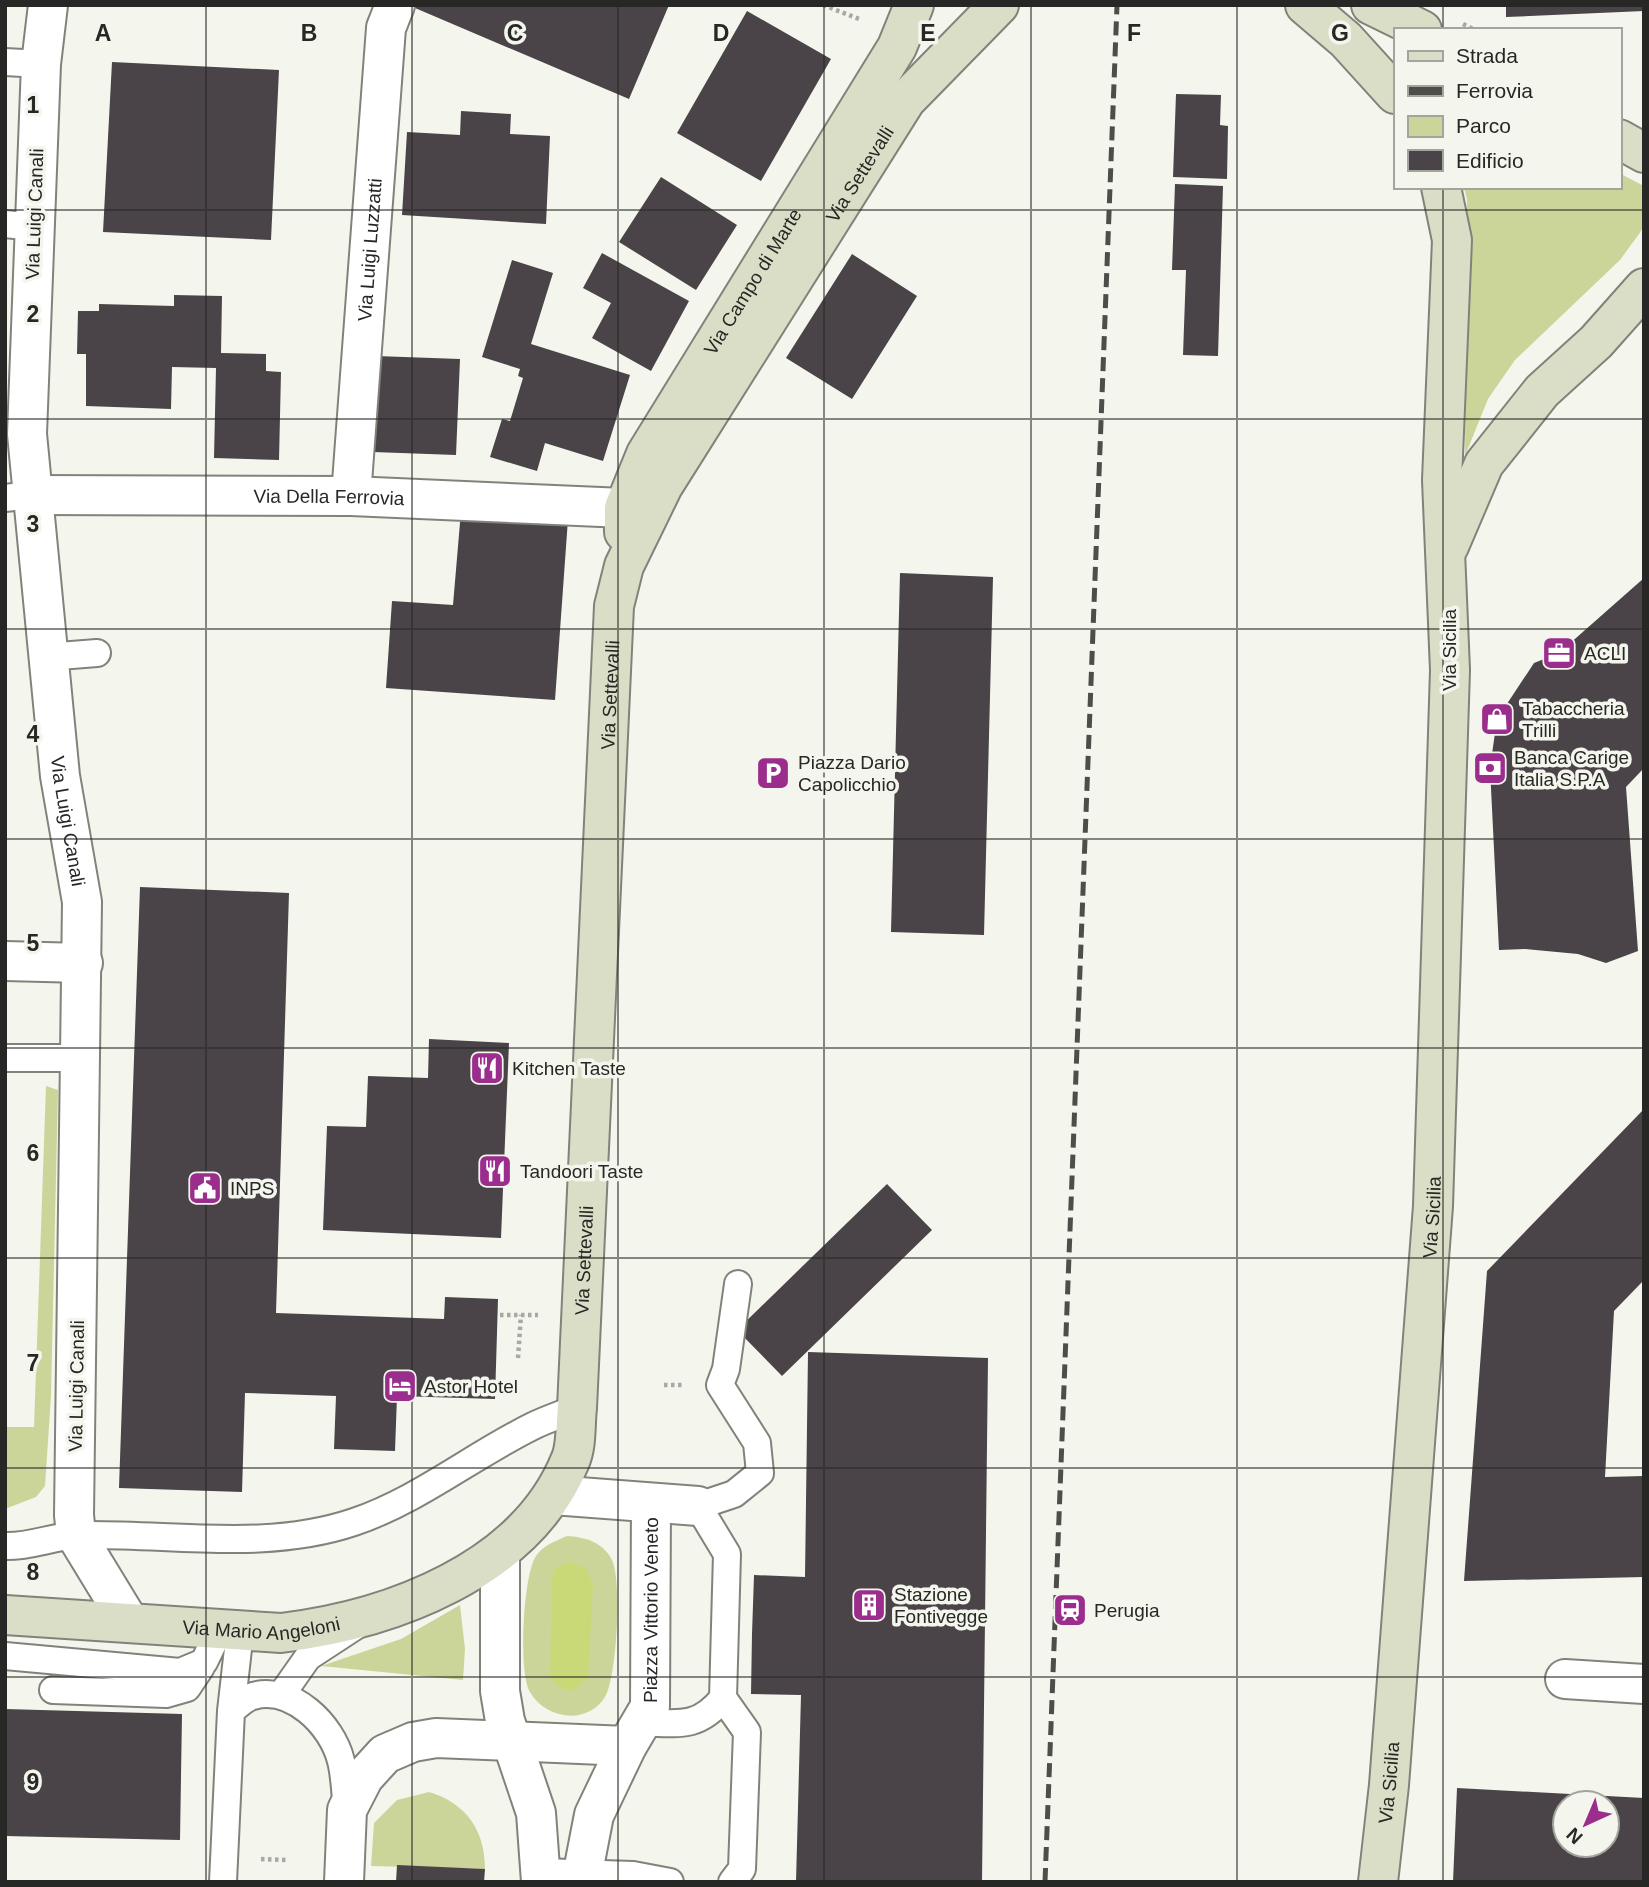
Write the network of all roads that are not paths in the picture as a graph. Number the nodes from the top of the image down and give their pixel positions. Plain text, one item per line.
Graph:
1 (48, 5) edge
2 (395, 5) edge
3 (914, 5) edge
4 (999, 5) edge
5 (1305, 5) edge
6 (1371, 5) edge
7 (1418, 28) edge
8 (23, 63) edge
9 (1394, 93) edge
10 (1621, 140) edge
11 (1644, 153) edge
12 (1441, 189) edge
13 (19, 225) edge
14 (1644, 288) edge
15 (1644, 313) edge
16 (1596, 342) junction
17 (351, 496) junction
18 (18, 497) edge
19 (624, 508) junction
20 (1447, 551) junction
21 (624, 566) junction
22 (97, 653) dead end
23 (46, 657) junction
24 (5, 961) edge
25 (83, 962) junction
26 (5, 1058) edge
27 (82, 1058) junction
28 (738, 1284) dead end
29 (577, 1408) junction
30 (552, 1495) junction
31 (651, 1504) junction
32 (698, 1506) junction
33 (76, 1535) junction
34 (5, 1546) edge
35 (500, 1552) junction
36 (5, 1615) edge
37 (370, 1617) junction
38 (130, 1622) junction
39 (221, 1641) junction
40 (5, 1656) edge
41 (1566, 1679) dead end
42 (1644, 1684) edge
43 (53, 1690) dead end
44 (282, 1693) junction
45 (723, 1698) junction
46 (231, 1711) junction
47 (635, 1734) junction
48 (512, 1743) junction
49 (347, 1810) junction
50 (540, 1877) edge
51 (582, 1878) edge
52 (223, 1882) edge
53 (344, 1882) edge
54 (670, 1882) edge
55 (732, 1882) edge
56 (1378, 1882) edge

1 - 8 street, Via Luigi Canali
2 - 17 street, Via Luigi Luzzatti
3 - 19 main road, Via Campo di Marte
4 - 21 main road, Via Settevalli
5 - 9 main road
6 - 7 main road
8 - 13 street, Via Luigi Canali
10 - 11 main road
12 - 20 main road, Via Sicilia
13 - 18 street, Via Luigi Canali
14 - 16 main road
15 - 16 main road
16 - 20 main road
17 - 18 street, Via Della Ferrovia
17 - 19 street, Via Della Ferrovia
18 - 23 street, Via Luigi Canali
19 - 21 main road, Via Campo di Marte
20 - 56 main road, Via Sicilia
21 - 29 main road, Via Settevalli
22 - 23 lane
23 - 25 street, Via Luigi Canali
24 - 25 street
25 - 27 street, Via Luigi Canali
26 - 27 lane
27 - 33 street, Via Luigi Canali
28 - 32 lane
29 - 30 main road, Via Settevalli
29 - 33 lane
30 - 31 street, Piazza Vittorio Veneto
30 - 35 main road
31 - 32 street
31 - 47 street, Piazza Vittorio Veneto
32 - 45 lane
33 - 34 lane
33 - 38 street
35 - 37 main road, Via Mario Angeloni
35 - 48 street
36 - 38 main road, Via Mario Angeloni
37 - 39 main road, Via Mario Angeloni
37 - 44 lane
38 - 39 main road, Via Mario Angeloni
39 - 40 lane
39 - 43 lane
39 - 46 lane
41 - 42 street
44 - 46 lane
44 - 49 lane
45 - 47 lane
45 - 55 lane
46 - 52 lane
47 - 48 street
47 - 51 street, Piazza Vittorio Veneto
48 - 49 street
48 - 50 street
49 - 53 street
50 - 51 lane
51 - 54 lane

